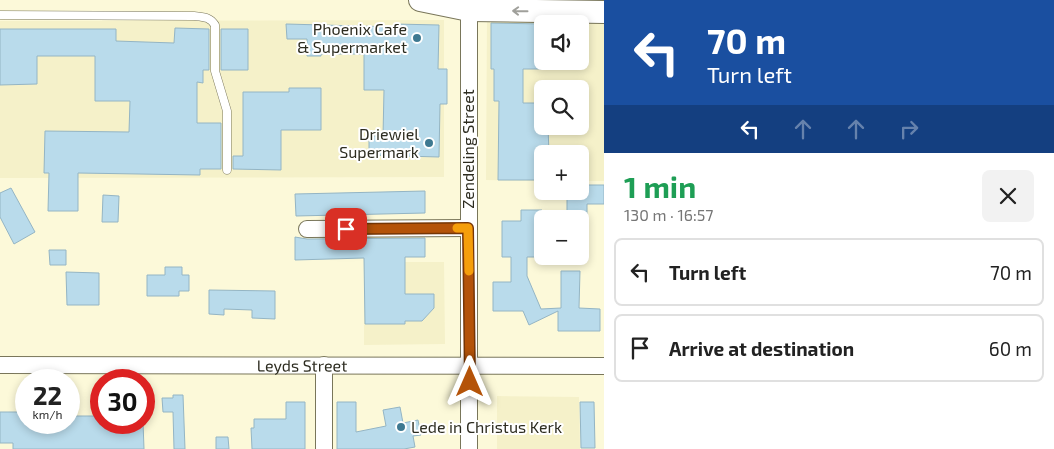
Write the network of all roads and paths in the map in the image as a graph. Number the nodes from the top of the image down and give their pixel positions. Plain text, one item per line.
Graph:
1 (420, 0) edge
2 (428, 0) edge
3 (472, 7) edge
4 (604, 12) edge
5 (0, 15) edge
6 (227, 170) dead end
7 (468, 228) junction
8 (307, 229) dead end
9 (0, 365) edge
10 (324, 365) junction
11 (472, 365) junction
12 (604, 366) edge
13 (324, 449) edge
14 (469, 449) edge
15 (475, 449) edge

1 - 2 street
2 - 3 street
4 -> 3 street
3 - 7 street, Zendeling Street
3 - 11 lane
5 - 6 lane
7 - 8 street
7 - 11 street, Zendeling Street
9 - 10 street, Leyds Street
10 - 11 street, Leyds Street
10 - 13 street
11 - 12 street, Leyds Street
11 - 14 street, Zendeling Street
11 - 15 lane

